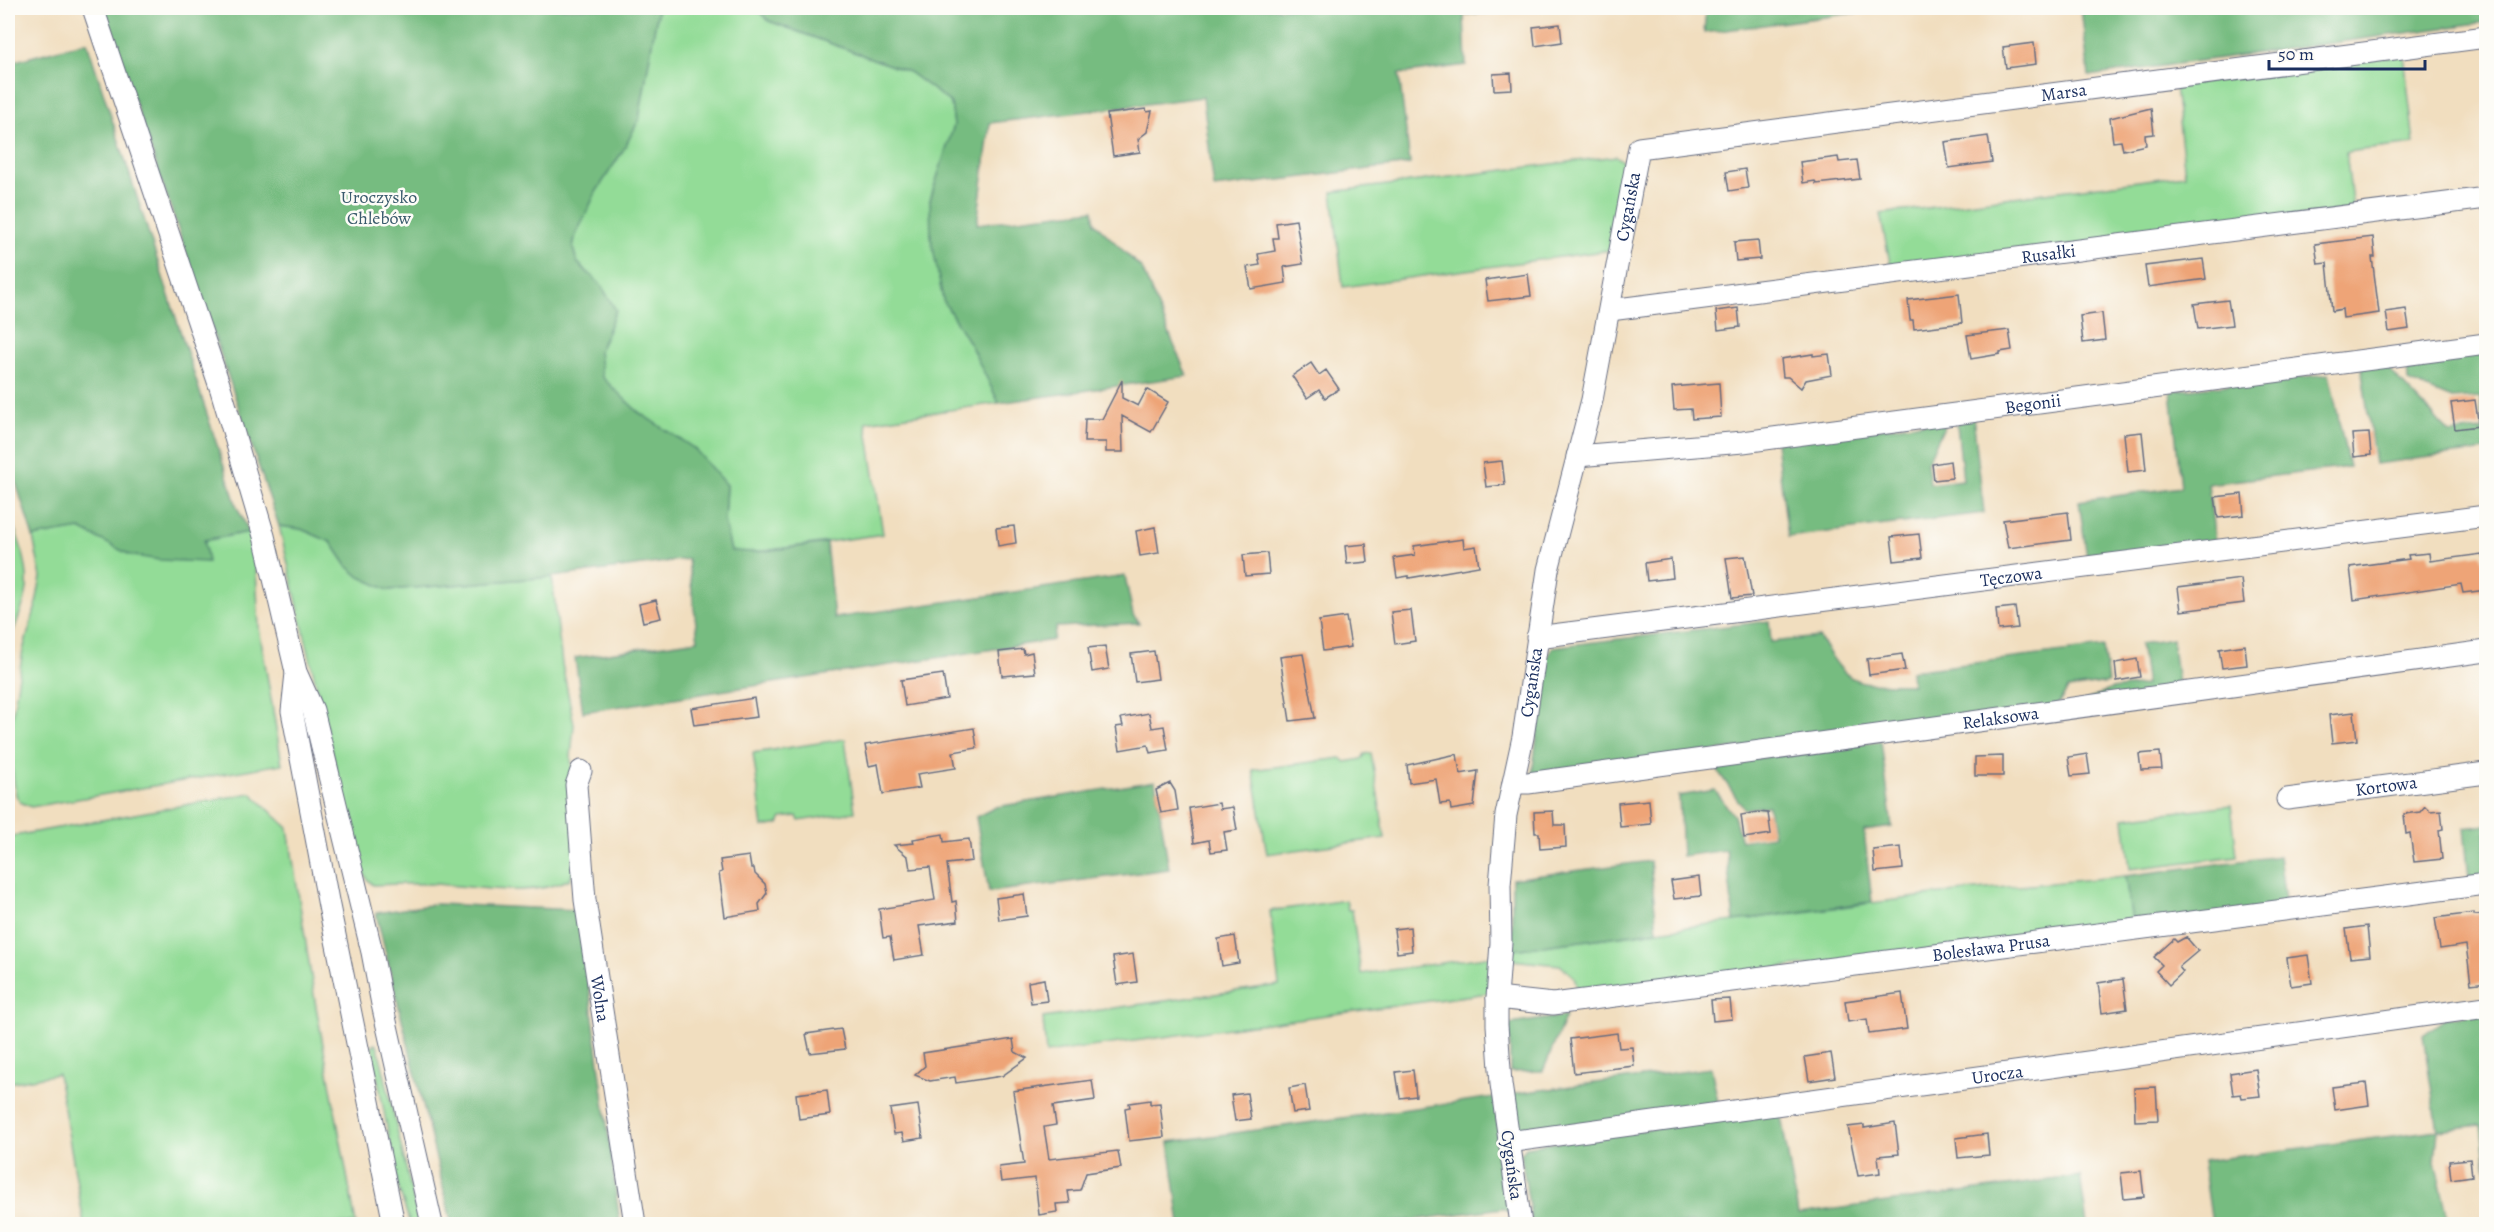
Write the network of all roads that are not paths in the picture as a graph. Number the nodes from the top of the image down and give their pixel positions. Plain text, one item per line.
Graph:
1 (93, 8) edge
2 (2487, 37) edge
3 (1640, 148) joint
4 (2487, 198) edge
5 (1610, 310) junction
6 (2487, 344) edge
7 (1577, 456) junction
8 (2487, 516) edge
9 (1537, 637) junction
10 (2487, 651) edge
11 (296, 672) junction
12 (581, 771) dead end
13 (2487, 773) edge
14 (1513, 783) junction
15 (2288, 800) dead end
16 (2487, 884) edge
17 (1497, 998) junction
18 (2487, 1006) edge
19 (1508, 1142) junction
20 (394, 1224) edge
21 (432, 1224) edge
22 (635, 1224) edge
23 (1521, 1224) edge

1 - 11 street
2 - 3 street, Marsa
3 - 5 street, Cygańska
4 - 5 street, Rusałki
5 - 7 street, Cygańska
6 - 7 street, Begonii
7 - 9 street, Cygańska
8 - 9 street, Tęczowa
9 - 14 street, Cygańska
10 - 14 street, Relaksowa
11 - 20 street
11 - 21 street
12 - 22 street, Wolna
13 - 15 street, Kortowa
14 - 17 street, Cygańska
16 - 17 street, Bolesława Prusa
17 - 19 street, Cygańska
18 - 19 street, Urocza
19 - 23 street, Cygańska

